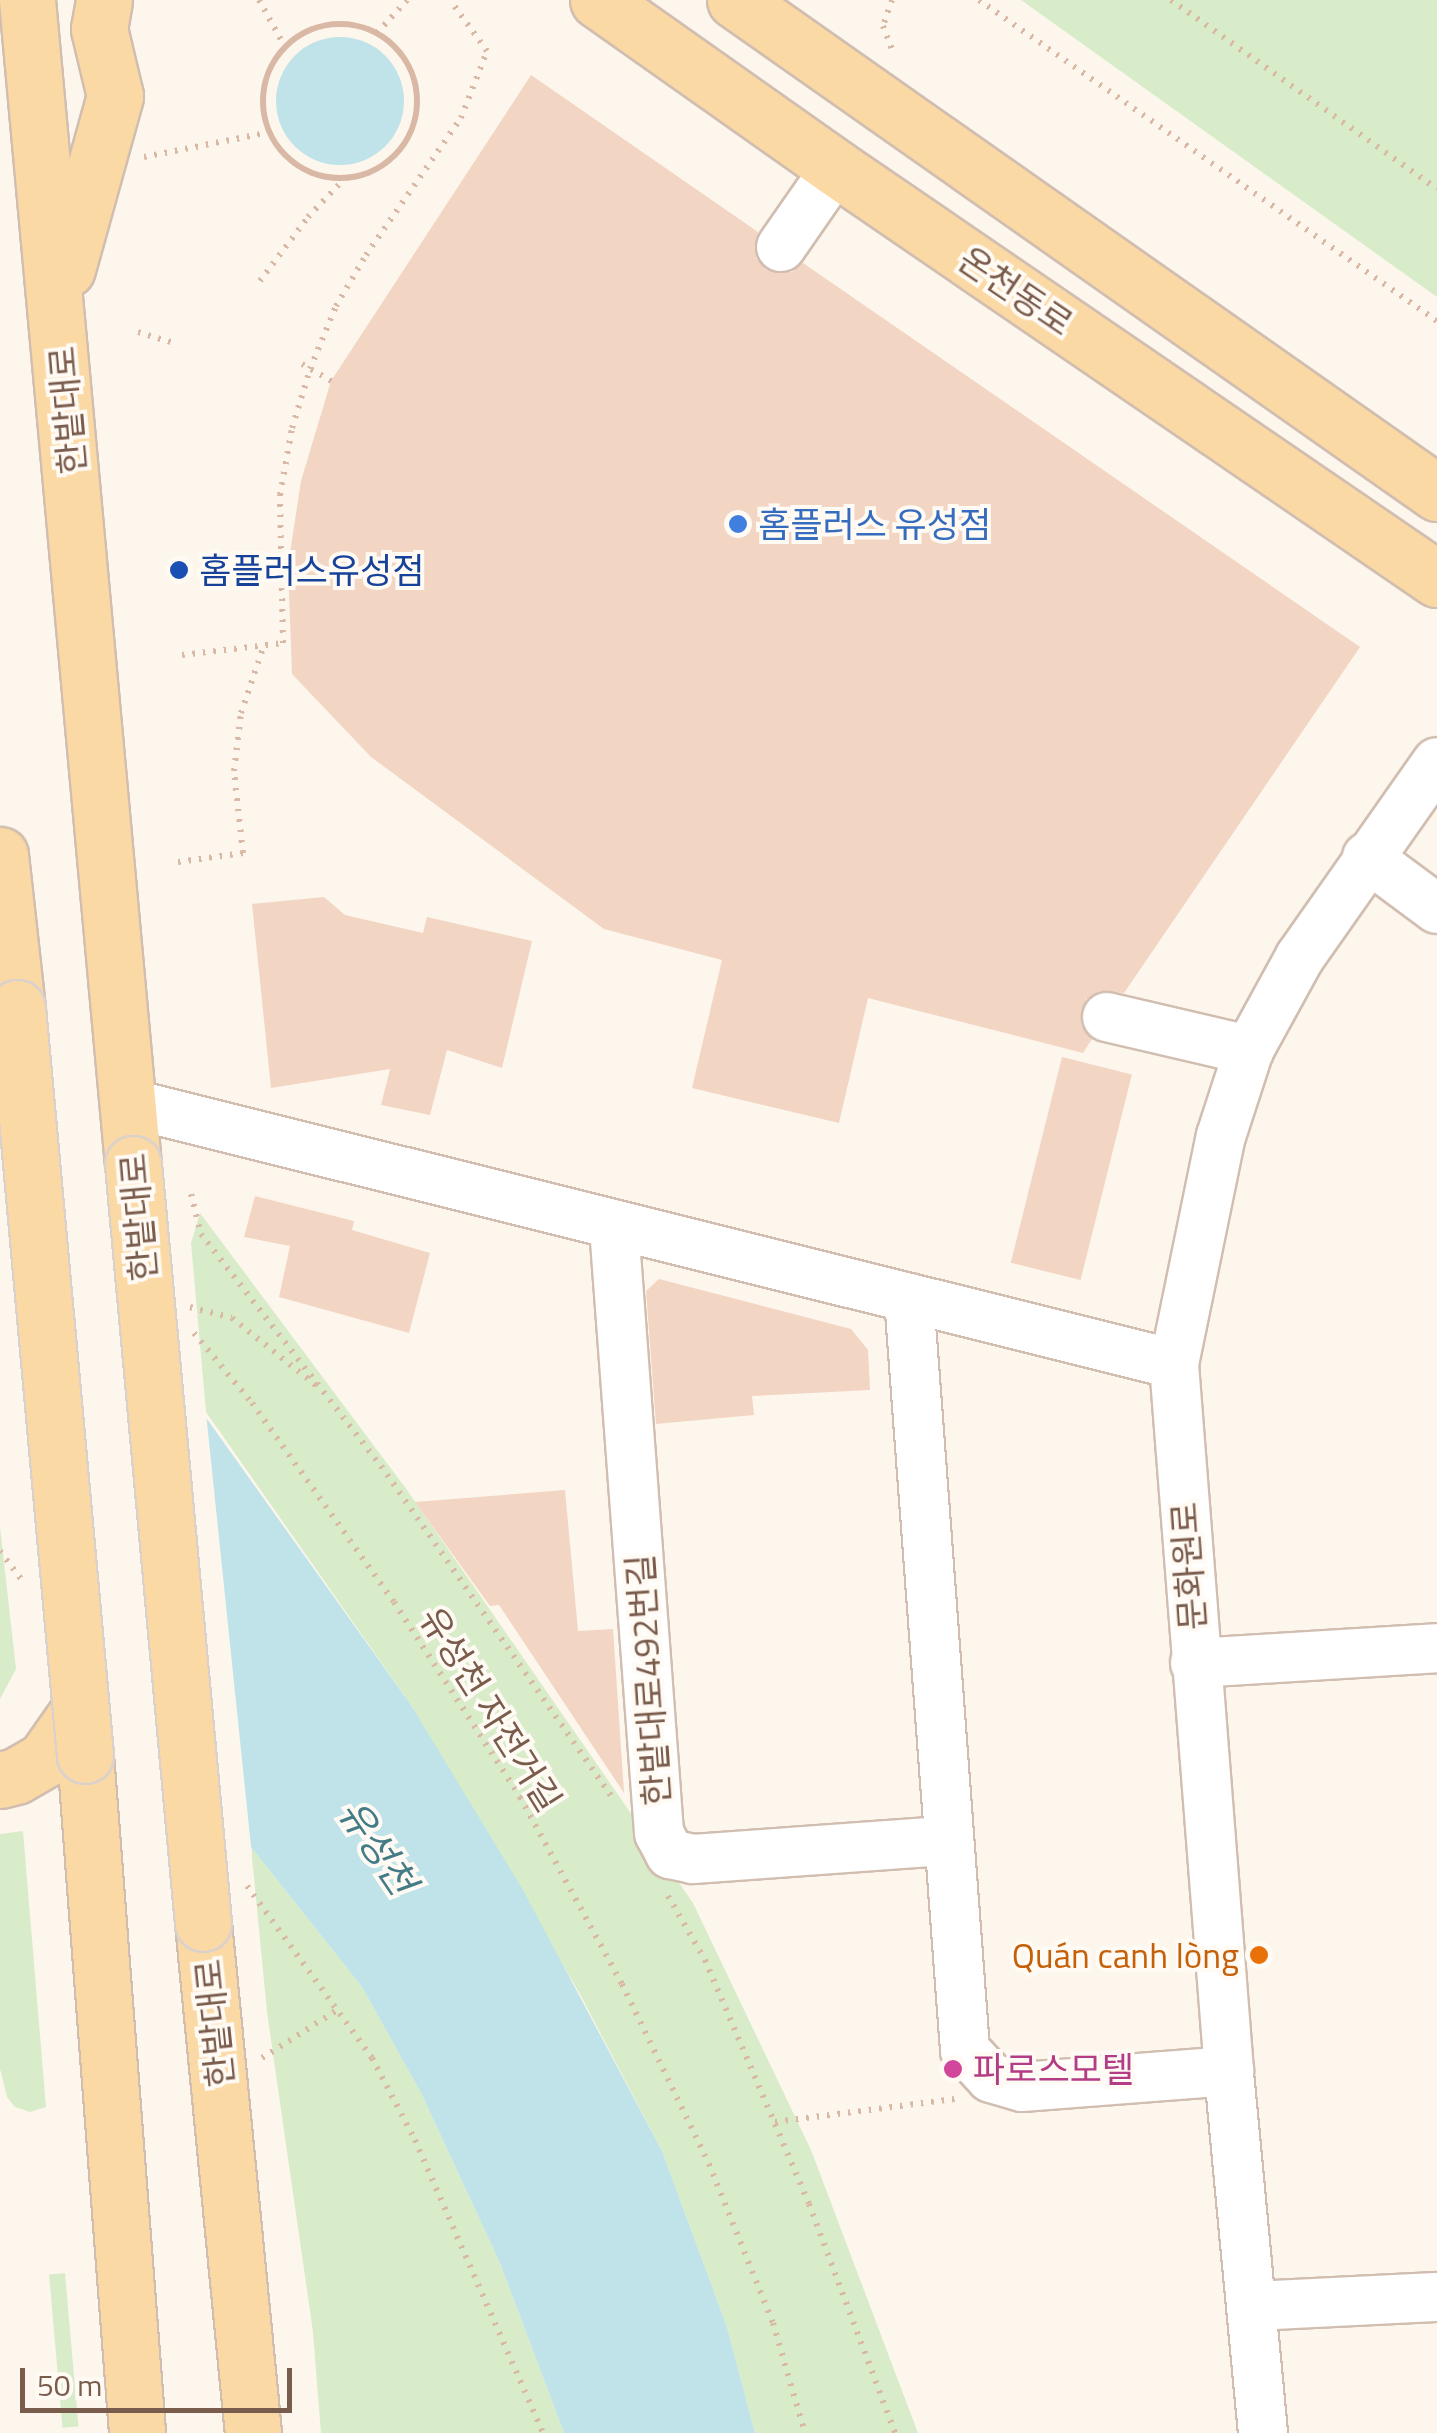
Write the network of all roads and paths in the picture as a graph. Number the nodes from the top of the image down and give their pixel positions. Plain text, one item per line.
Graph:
1 (27, 0) edge
2 (104, 0) edge
3 (260, 0) edge
4 (408, 0) edge
5 (450, 0) edge
6 (598, 0) edge
7 (735, 0) edge
8 (980, 0) edge
9 (1171, 0) edge
10 (377, 34) junction
11 (285, 46) junction
12 (270, 132) junction
13 (144, 157) dead end
14 (836, 168) junction
15 (344, 179) junction
16 (1437, 189) edge
17 (781, 248) dead end
18 (260, 281) dead end
19 (58, 306) junction
20 (1437, 321) edge
21 (138, 332) dead end
22 (175, 343) dead end
23 (302, 364) dead end
24 (310, 368) junction
25 (331, 381) dead end
26 (1437, 493) edge
27 (1437, 578) edge
28 (264, 645) junction
29 (182, 655) dead end
30 (1437, 762) edge
31 (0, 855) edge
32 (1367, 858) junction
33 (178, 862) dead end
34 (1437, 909) edge
35 (1108, 1017) dead end
36 (1249, 1050) junction
37 (128, 1103) junction
38 (191, 1194) dead end
39 (614, 1227) junction
40 (909, 1298) junction
41 (185, 1306) dead end
42 (193, 1331) dead end
43 (1174, 1364) junction
44 (325, 1392) junction
45 (1, 1555) edge
46 (25, 1584) dead end
47 (1437, 1648) edge
48 (1195, 1663) junction
49 (77, 1732) junction
50 (0, 1780) edge
51 (616, 1804) dead end
52 (947, 1841) junction
53 (244, 1882) dead end
54 (663, 1887) dead end
55 (339, 2008) junction
56 (262, 2058) dead end
57 (1229, 2070) junction
58 (991, 2078) junction
59 (774, 2122) junction
60 (1437, 2298) edge
61 (1252, 2306) junction
62 (136, 2433) edge
63 (253, 2433) edge
64 (543, 2433) edge
65 (805, 2433) edge
66 (894, 2433) edge
67 (1263, 2433) edge

1 - 19 main road, 한밭대로
2 - 19 main road
3 - 11 path
4 - 10 path
5 - 24 path
6 - 14 main road, 온천동로
7 - 26 main road
8 - 20 path
9 - 16 path
10 - 11 path
10 - 15 path
11 - 12 path
12 - 13 path
12 - 15 path
14 - 17 street
14 - 27 main road, 온천동로
15 - 18 path
19 - 37 main road, 한밭대로
21 - 22 path
23 - 24 path
24 - 25 path
24 - 28 path
28 - 29 path
28 - 33 path
30 - 32 street, 문화원로
31 - 49 main road, bridge
32 - 34 street
32 - 36 street, 문화원로
35 - 36 street
36 - 43 street, 문화원로
37 - 39 street
37 - 63 main road, 한밭대로, bridge
38 - 44 path
39 - 40 street
39 - 52 street, 한밭대로492번길
40 - 43 street
40 - 52 street
41 - 44 path
42 - 65 path, 유성천 자전거길
43 - 48 street, 문화원로
44 - 51 path
45 - 46 path
47 - 48 street
48 - 57 street, 문화원로
49 - 50 main road
49 - 62 main road
52 - 58 street
53 - 55 path
54 - 59 path
55 - 56 path
55 - 64 path
57 - 58 street
57 - 61 street, 문화원로
58 - 59 path
59 - 66 path
60 - 61 street
61 - 67 street, 문화원로

